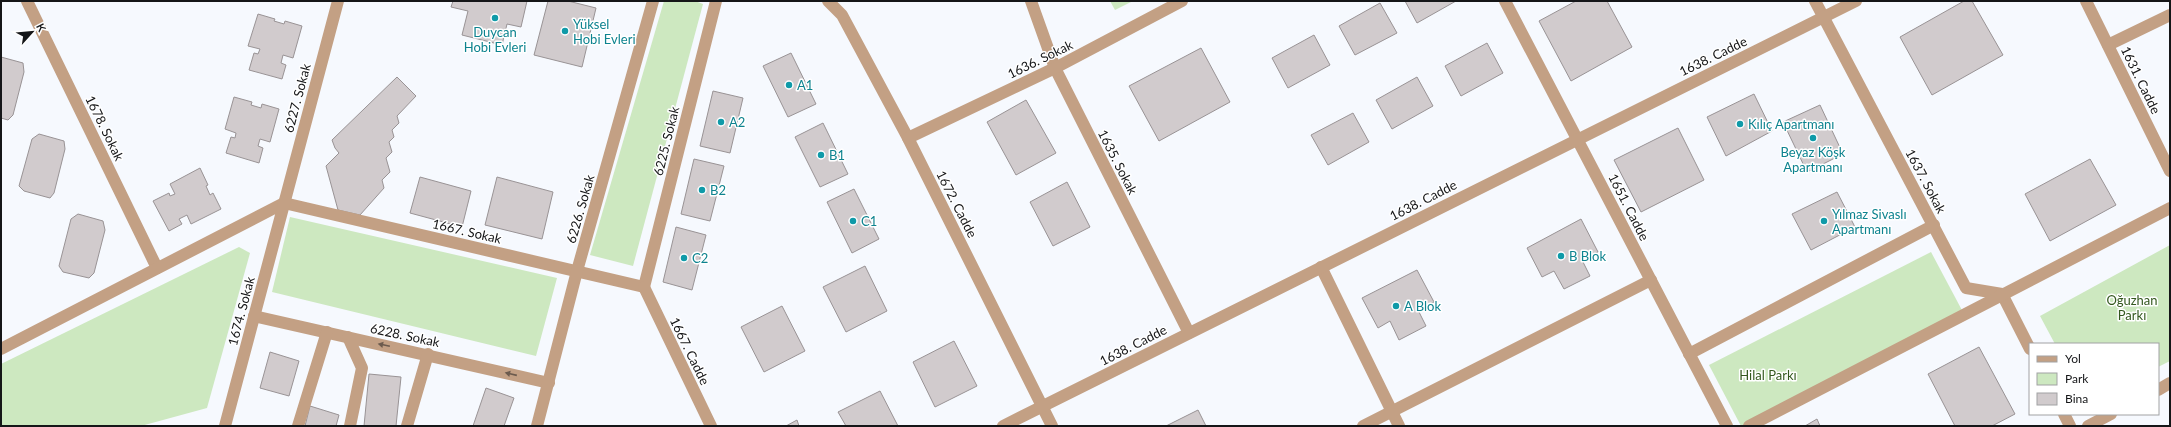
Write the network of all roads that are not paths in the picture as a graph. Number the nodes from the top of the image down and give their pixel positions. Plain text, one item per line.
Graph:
1 (27, 1) edge
2 (338, 1) edge
3 (653, 1) edge
4 (716, 1) edge
5 (828, 1) edge
6 (1031, 1) edge
7 (1182, 1) edge
8 (1505, 1) edge
9 (1815, 1) edge
10 (1856, 1) edge
11 (2086, 1) edge
12 (2170, 15) edge
13 (1824, 17) junction
14 (2108, 45) junction
15 (1055, 68) junction
16 (908, 138) junction
17 (1578, 139) junction
18 (2170, 171) edge
19 (284, 203) junction
20 (2170, 208) edge
21 (1934, 225) junction
22 (1321, 267) junction
23 (157, 268) junction
24 (577, 271) junction
25 (1651, 280) junction
26 (644, 287) junction
27 (2002, 294) junction
28 (254, 316) junction
29 (327, 332) junction
30 (1189, 333) junction
31 (348, 337) junction
32 (2029, 347) edge
33 (1, 349) edge
34 (428, 354) junction
35 (1689, 354) junction
36 (549, 383) junction
37 (2170, 384) edge
38 (2159, 390) edge
39 (1042, 407) junction
40 (1392, 411) junction
41 (2064, 415) edge
42 (2109, 415) edge
43 (225, 426) edge
44 (298, 426) edge
45 (350, 426) edge
46 (407, 426) edge
47 (537, 426) edge
48 (710, 426) edge
49 (1003, 426) edge
50 (1052, 426) edge
51 (1363, 426) edge
52 (1399, 426) edge
53 (1727, 426) edge
54 (1749, 426) edge
55 (2070, 426) edge
56 (2088, 426) edge

1 - 23 street, 1678. Sokak
2 - 19 street, 6227. Sokak
3 - 24 street, 6226. Sokak
4 - 26 street, 6225. Sokak
5 - 16 street, 1672. Cadde
6 - 15 street, 1635. Sokak
7 - 15 street, 1636. Sokak
8 - 17 street, 1651. Cadde
9 - 13 street, 1637. Sokak
10 - 13 street, 1638. Cadde
11 - 14 street, 1631. Cadde
12 - 14 street
13 - 17 street, 1638. Cadde
13 - 21 street, 1637. Sokak
14 - 18 street, 1631. Cadde
15 - 16 street, 1636. Sokak
15 - 30 street, 1635. Sokak
16 - 39 street, 1672. Cadde
17 - 22 street, 1638. Cadde
17 - 25 street, 1651. Cadde
19 - 23 street
19 - 24 street, 1667. Sokak
19 - 28 street, 1674. Sokak
20 - 27 street
21 - 27 street, 1637. Sokak
21 - 35 street
22 - 30 street, 1638. Cadde
22 - 40 street
23 - 33 street
24 - 26 street, 1667. Sokak
24 - 36 street, 6226. Sokak
25 - 35 street, 1651. Cadde
25 - 40 street
26 - 48 street, 1667. Cadde
27 - 32 street
27 - 54 street
28 - 29 street, 6228. Sokak
28 - 43 street, 1674. Sokak
29 - 31 street, 6228. Sokak
29 - 44 street
30 - 39 street, 1638. Cadde
34 -> 31 street, 6228. Sokak
31 - 45 street
36 -> 34 street, 6228. Sokak
34 - 46 street
35 - 53 street, 1651. Cadde
36 - 47 street, 6226. Sokak
37 - 38 street
39 - 49 street, 1638. Cadde
39 - 50 street, 1672. Cadde
40 - 51 street
40 - 52 street
41 - 55 street
42 - 56 street

